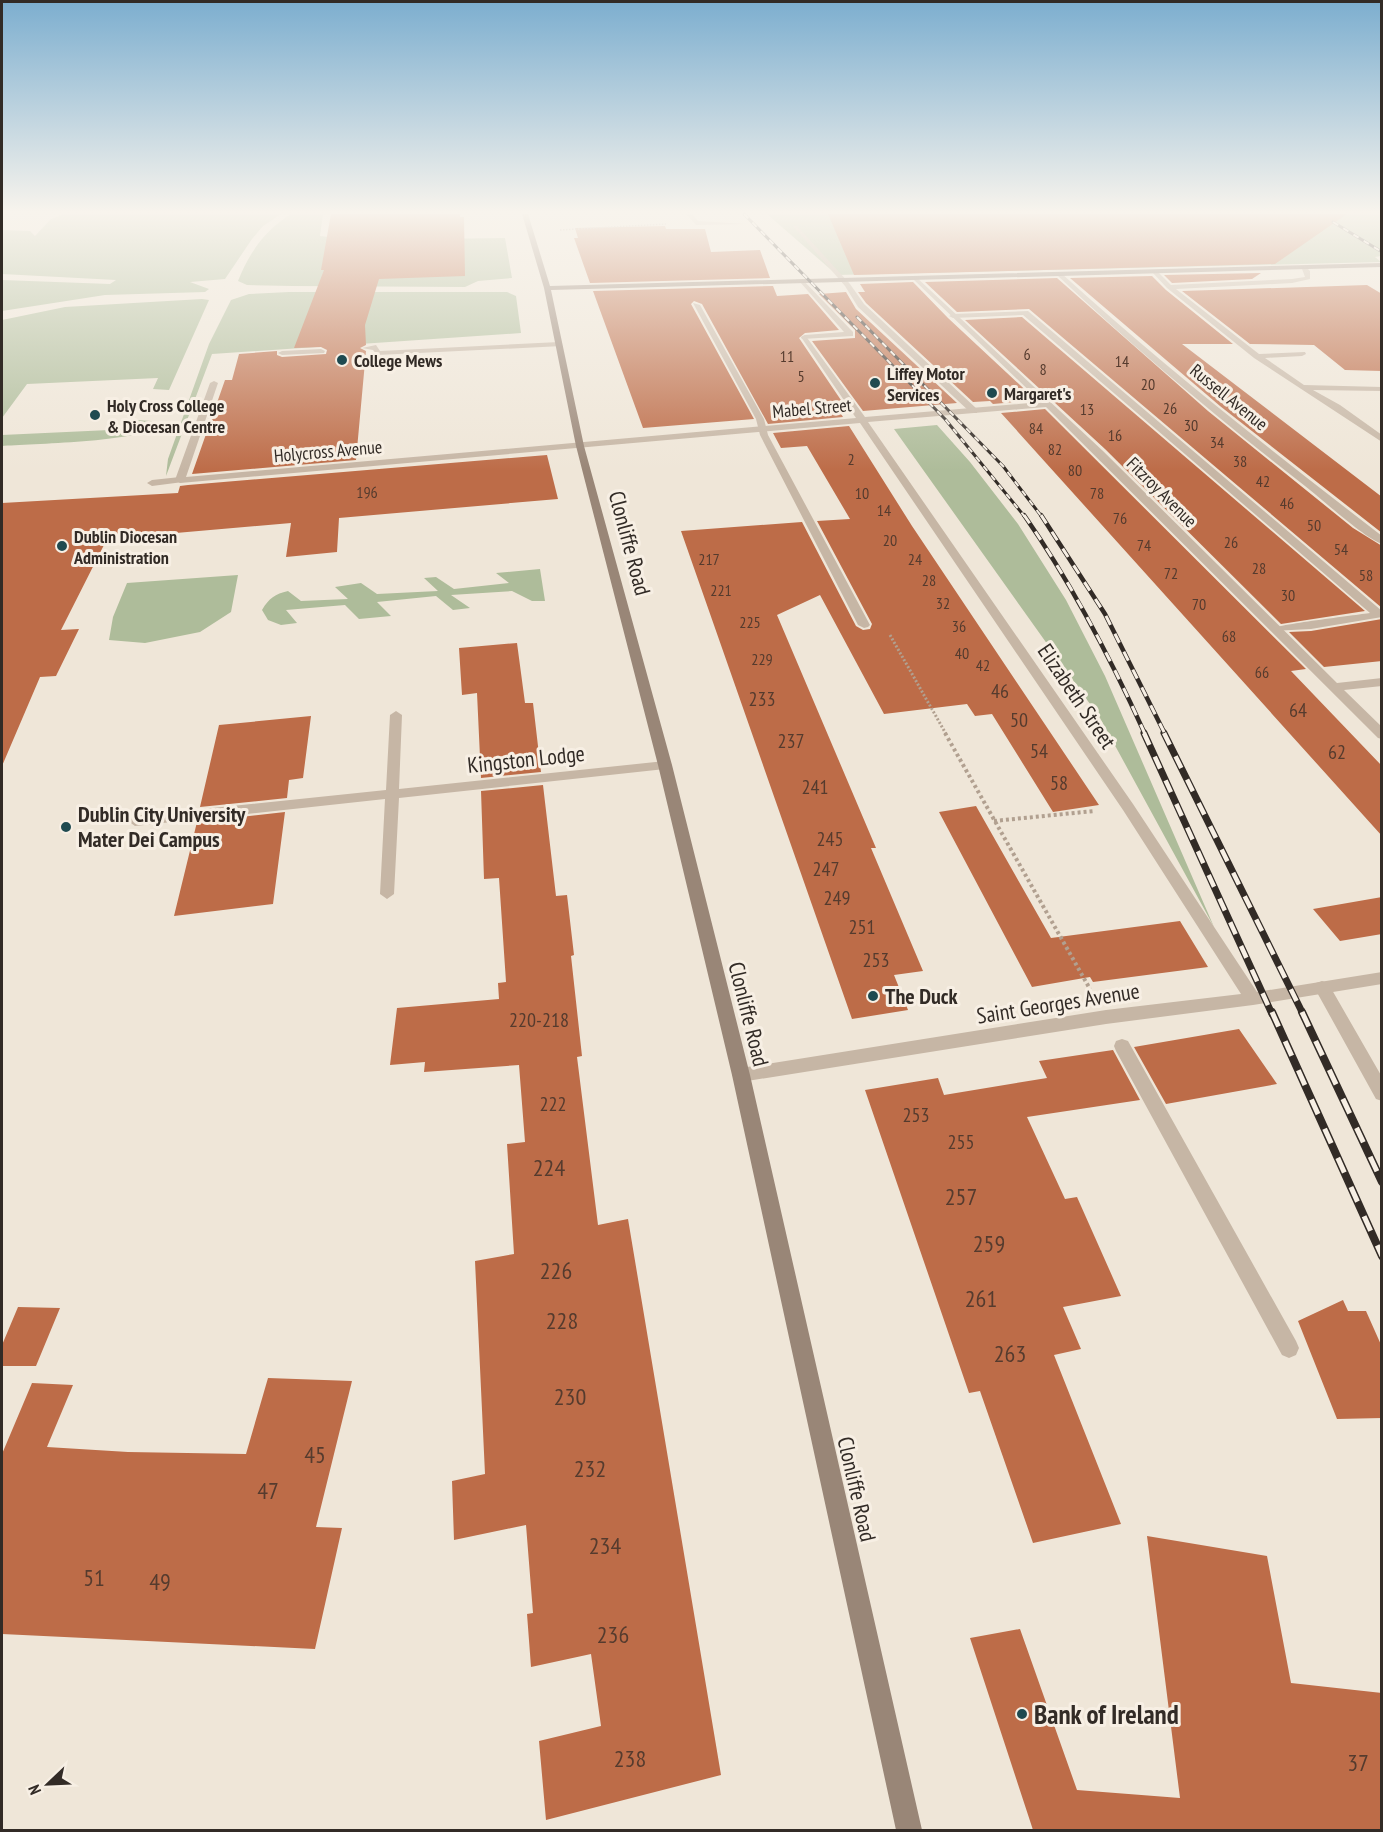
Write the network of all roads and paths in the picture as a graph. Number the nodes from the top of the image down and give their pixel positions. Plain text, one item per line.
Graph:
1 (549, 299) edge
2 (819, 299) edge
3 (857, 299) edge
4 (936, 299) edge
5 (1087, 299) edge
6 (1185, 299) edge
7 (696, 305) dead end
8 (953, 316) junction
9 (558, 344) junction
10 (366, 348) dead end
11 (321, 351) dead end
12 (282, 353) dead end
13 (1302, 354) dead end
14 (1257, 356) junction
15 (214, 383) dead end
16 (1302, 387) junction
17 (1382, 389) edge
18 (1047, 404) junction
19 (974, 411) junction
20 (862, 421) junction
21 (762, 430) junction
22 (1382, 439) edge
23 (580, 446) junction
24 (180, 480) junction
25 (152, 483) dead end
26 (1382, 541) edge
27 (1380, 614) edge
28 (864, 625) dead end
29 (1276, 629) junction
30 (890, 634) dead end
31 (1382, 682) edge
32 (1335, 687) junction
33 (396, 715) dead end
34 (1382, 735) edge
35 (665, 765) junction
36 (392, 794) junction
37 (1100, 811) dead end
38 (135, 821) dead end
39 (994, 821) junction
40 (387, 894) dead end
41 (1382, 978) edge
42 (1322, 987) junction
43 (1091, 991) dead end
44 (1253, 999) junction
45 (1122, 1046) dead end
46 (741, 1075) junction
47 (1382, 1094) edge
48 (1289, 1348) dead end
49 (909, 1830) edge

1 - 9 main road, Clonliffe Road
2 - 20 street, Elizabeth Street
3 - 19 street
4 - 8 street, Fitzroy Avenue
5 - 26 street, Russell Avenue
6 - 14 street
7 - 21 street
8 - 18 street, Fitzroy Avenue
8 - 27 street
9 - 10 street
9 - 23 main road, Clonliffe Road
11 - 12 street
13 - 14 street
14 - 16 street
15 - 24 street
16 - 17 street
16 - 22 street
18 - 19 street, Mabel Street
18 - 29 street, Fitzroy Avenue
19 - 20 street, Mabel Street
20 - 21 street, Mabel Street
20 - 44 street, Elizabeth Street
21 - 23 street, Mabel Street
21 - 28 street
23 - 24 street, Holycross Avenue
23 - 35 main road, Clonliffe Road
24 - 25 street, Holycross Avenue
27 - 29 street
29 - 32 street, Fitzroy Avenue
30 - 39 path
31 - 32 street
32 - 34 street, Fitzroy Avenue
33 - 36 street
35 - 36 street, Kingston Lodge
35 - 46 main road, Clonliffe Road
36 - 38 street, Kingston Lodge
36 - 40 street
37 - 39 path
39 - 43 path
41 - 42 street, Saint Georges Avenue
42 - 44 street, Saint Georges Avenue
42 - 47 street
44 - 46 street, Saint Georges Avenue
45 - 48 street
46 - 49 main road, Clonliffe Road

